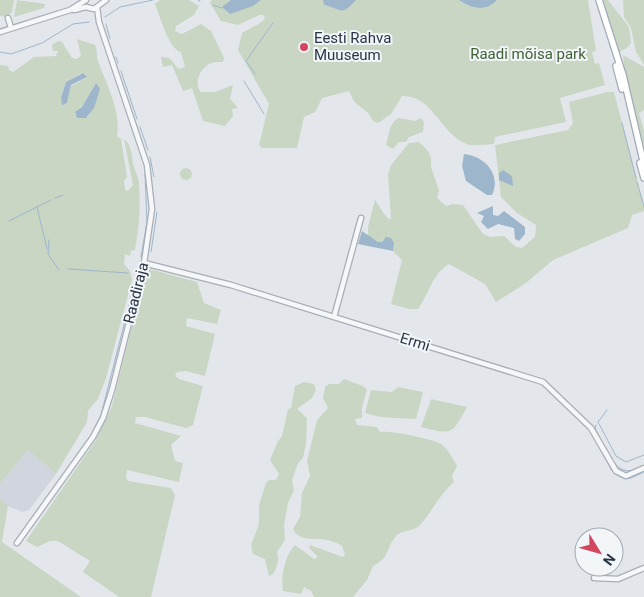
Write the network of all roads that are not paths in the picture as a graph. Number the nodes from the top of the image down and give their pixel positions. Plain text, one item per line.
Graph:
1 (86, 0) edge
2 (106, 0) edge
3 (599, 0) edge
4 (98, 4) edge
5 (90, 8) junction
6 (70, 10) junction
7 (8, 18) dead end
8 (99, 22) junction
9 (12, 28) junction
10 (0, 32) edge
11 (610, 32) junction
12 (644, 166) edge
13 (644, 178) edge
14 (361, 218) dead end
15 (144, 263) junction
16 (334, 317) junction
17 (644, 468) edge
18 (17, 543) dead end
19 (644, 568) edge
20 (594, 578) dead end

1 - 5 street, Raadiraja
1 - 6 street
2 - 4 street
3 - 11 main road
4 - 5 street
4 - 8 street, Raadiraja
5 - 6 street
5 - 8 street, Raadiraja
6 - 9 street
7 - 9 street
8 - 15 street, Raadiraja
9 - 10 street
11 - 12 main road
11 - 12 main road
12 - 13 main road
14 - 16 street
15 - 16 street, Ermi
15 - 18 street, Raadiraja
16 - 17 street, Ermi
19 - 20 street

